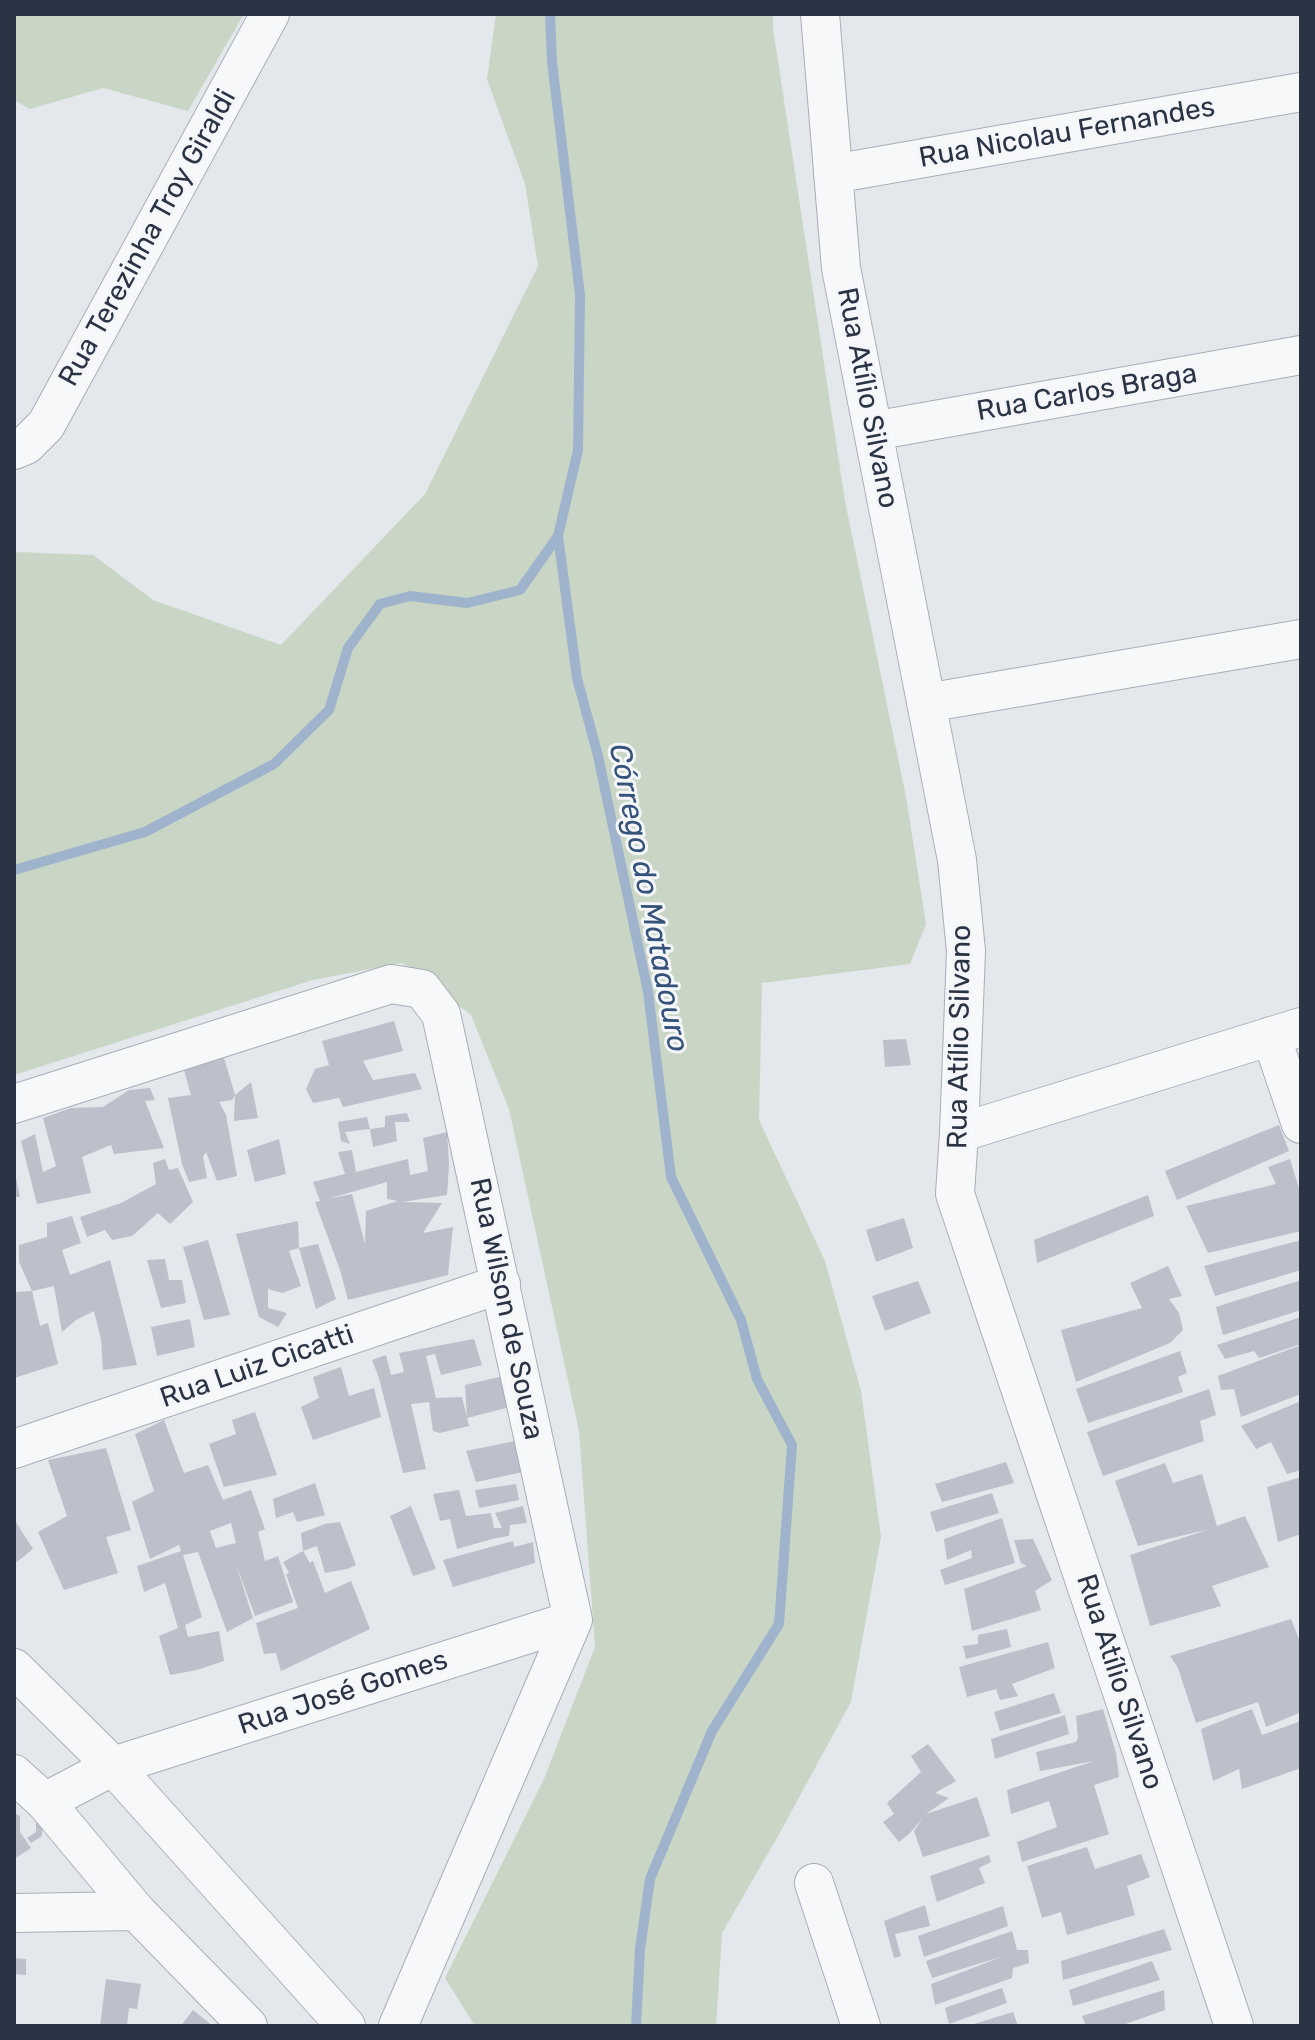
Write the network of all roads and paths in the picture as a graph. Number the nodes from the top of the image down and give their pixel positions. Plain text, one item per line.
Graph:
1 (270, 14) edge
2 (820, 14) edge
3 (1301, 92) edge
4 (833, 174) junction
5 (1301, 355) edge
6 (873, 431) junction
7 (14, 450) edge
8 (1301, 639) edge
9 (926, 703) junction
10 (1286, 1031) edge
11 (14, 1104) edge
12 (1301, 1124) edge
13 (959, 1133) junction
14 (501, 1284) junction
15 (14, 1449) edge
16 (573, 1620) junction
17 (14, 1668) edge
18 (113, 1766) junction
19 (14, 1774) edge
20 (45, 1802) junction
21 (814, 1883) dead end
22 (136, 1911) junction
23 (14, 1913) edge
24 (248, 2026) edge
25 (346, 2026) edge
26 (398, 2026) edge
27 (861, 2026) edge
28 (1234, 2026) edge

1 - 7 street, Rua Terezinha Troy Giraldi
2 - 4 street, Rua Atílio Silvano
3 - 4 street, Rua Nicolau Fernandes
4 - 6 street, Rua Atílio Silvano
5 - 6 street, Rua Carlos Braga
6 - 9 street, Rua Atílio Silvano
8 - 9 street
9 - 13 street, Rua Atílio Silvano
10 - 12 street
10 - 13 street
11 - 14 street, Rua Wilson de Souza
13 - 28 street, Rua Atílio Silvano
14 - 15 street, Rua Luiz Cicatti
14 - 16 street, Rua Wilson de Souza
16 - 18 street, Rua José Gomes
16 - 26 street
17 - 18 street
18 - 20 street, Rua José Gomes
18 - 25 street
19 - 20 street
20 - 22 street
21 - 27 street
22 - 23 street
22 - 24 street

